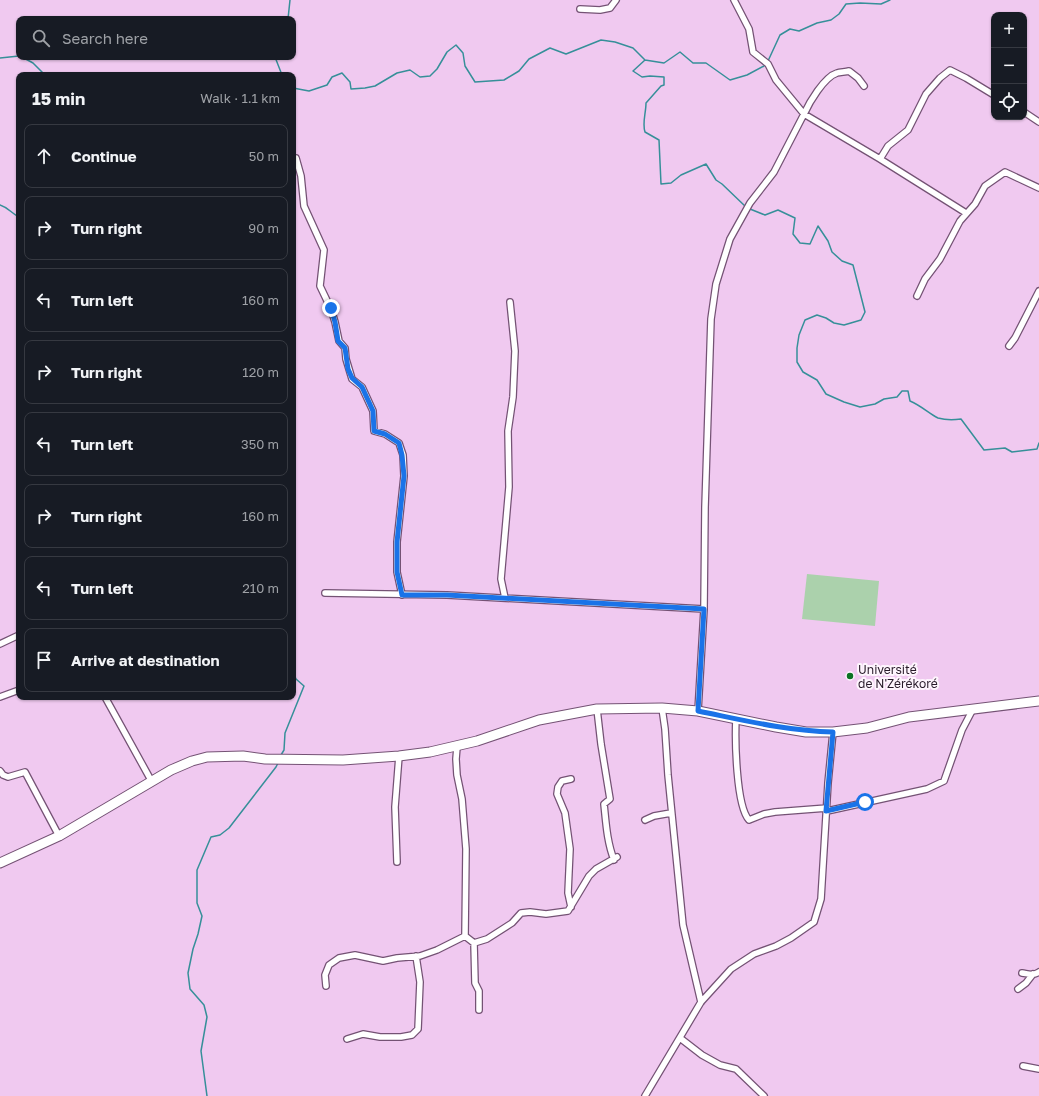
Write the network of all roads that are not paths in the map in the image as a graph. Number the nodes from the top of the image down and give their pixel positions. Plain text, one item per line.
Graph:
1 (616, 0) edge
2 (734, 0) edge
3 (580, 9) dead end
4 (864, 86) dead end
5 (991, 93) edge
6 (804, 114) junction
7 (1027, 114) edge
8 (1039, 122) edge
9 (296, 158) dead end
10 (880, 159) junction
11 (1039, 188) edge
12 (966, 213) junction
13 (1039, 291) edge
14 (917, 296) dead end
15 (510, 302) dead end
16 (1009, 346) dead end
17 (325, 592) dead end
18 (402, 595) junction
19 (505, 598) junction
20 (704, 609) junction
21 (16, 636) edge
22 (0, 644) edge
23 (16, 691) edge
24 (0, 697) edge
25 (107, 700) edge
26 (1039, 701) edge
27 (662, 708) junction
28 (597, 709) junction
29 (973, 709) junction
30 (698, 711) junction
31 (736, 719) junction
32 (833, 732) junction
33 (457, 747) junction
34 (399, 756) junction
35 (0, 771) edge
36 (571, 779) dead end
37 (152, 782) junction
38 (827, 809) junction
39 (671, 813) junction
40 (645, 820) dead end
41 (59, 836) junction
42 (397, 862) dead end
43 (0, 863) edge
44 (571, 908) junction
45 (465, 936) junction
46 (474, 944) junction
47 (416, 956) junction
48 (1022, 973) dead end
49 (1037, 973) edge
50 (326, 986) dead end
51 (1018, 989) dead end
52 (701, 1002) junction
53 (479, 1010) dead end
54 (680, 1038) junction
55 (347, 1039) dead end
56 (1023, 1066) dead end
57 (1039, 1069) edge
58 (645, 1096) edge
59 (764, 1096) edge

1 - 3 street
2 - 6 street
4 - 6 street
5 - 10 street
6 - 10 street
6 - 20 street
7 - 8 street
9 - 18 street
10 - 12 street
11 - 12 street
12 - 14 street
13 - 16 street
15 - 19 street
17 - 18 street
18 - 19 street
19 - 20 street
20 - 30 street
21 - 22 street
23 - 24 street
25 - 37 street
26 - 29 main road
27 - 28 main road
27 - 30 main road
27 - 39 street
28 - 33 main road
28 - 44 street
29 - 32 main road
29 - 38 street
30 - 31 main road
31 - 32 main road
31 - 38 street
32 - 38 street
33 - 34 main road
33 - 45 street
34 - 37 main road
34 - 42 street
35 - 41 street
36 - 44 street
37 - 41 main road
38 - 52 street
39 - 40 street
39 - 52 street
41 - 43 main road
44 - 46 street
45 - 46 street
45 - 47 street
46 - 53 street
47 - 50 street
47 - 55 street
48 - 49 street
49 - 51 street
52 - 54 street
54 - 58 street
54 - 59 street
56 - 57 street

